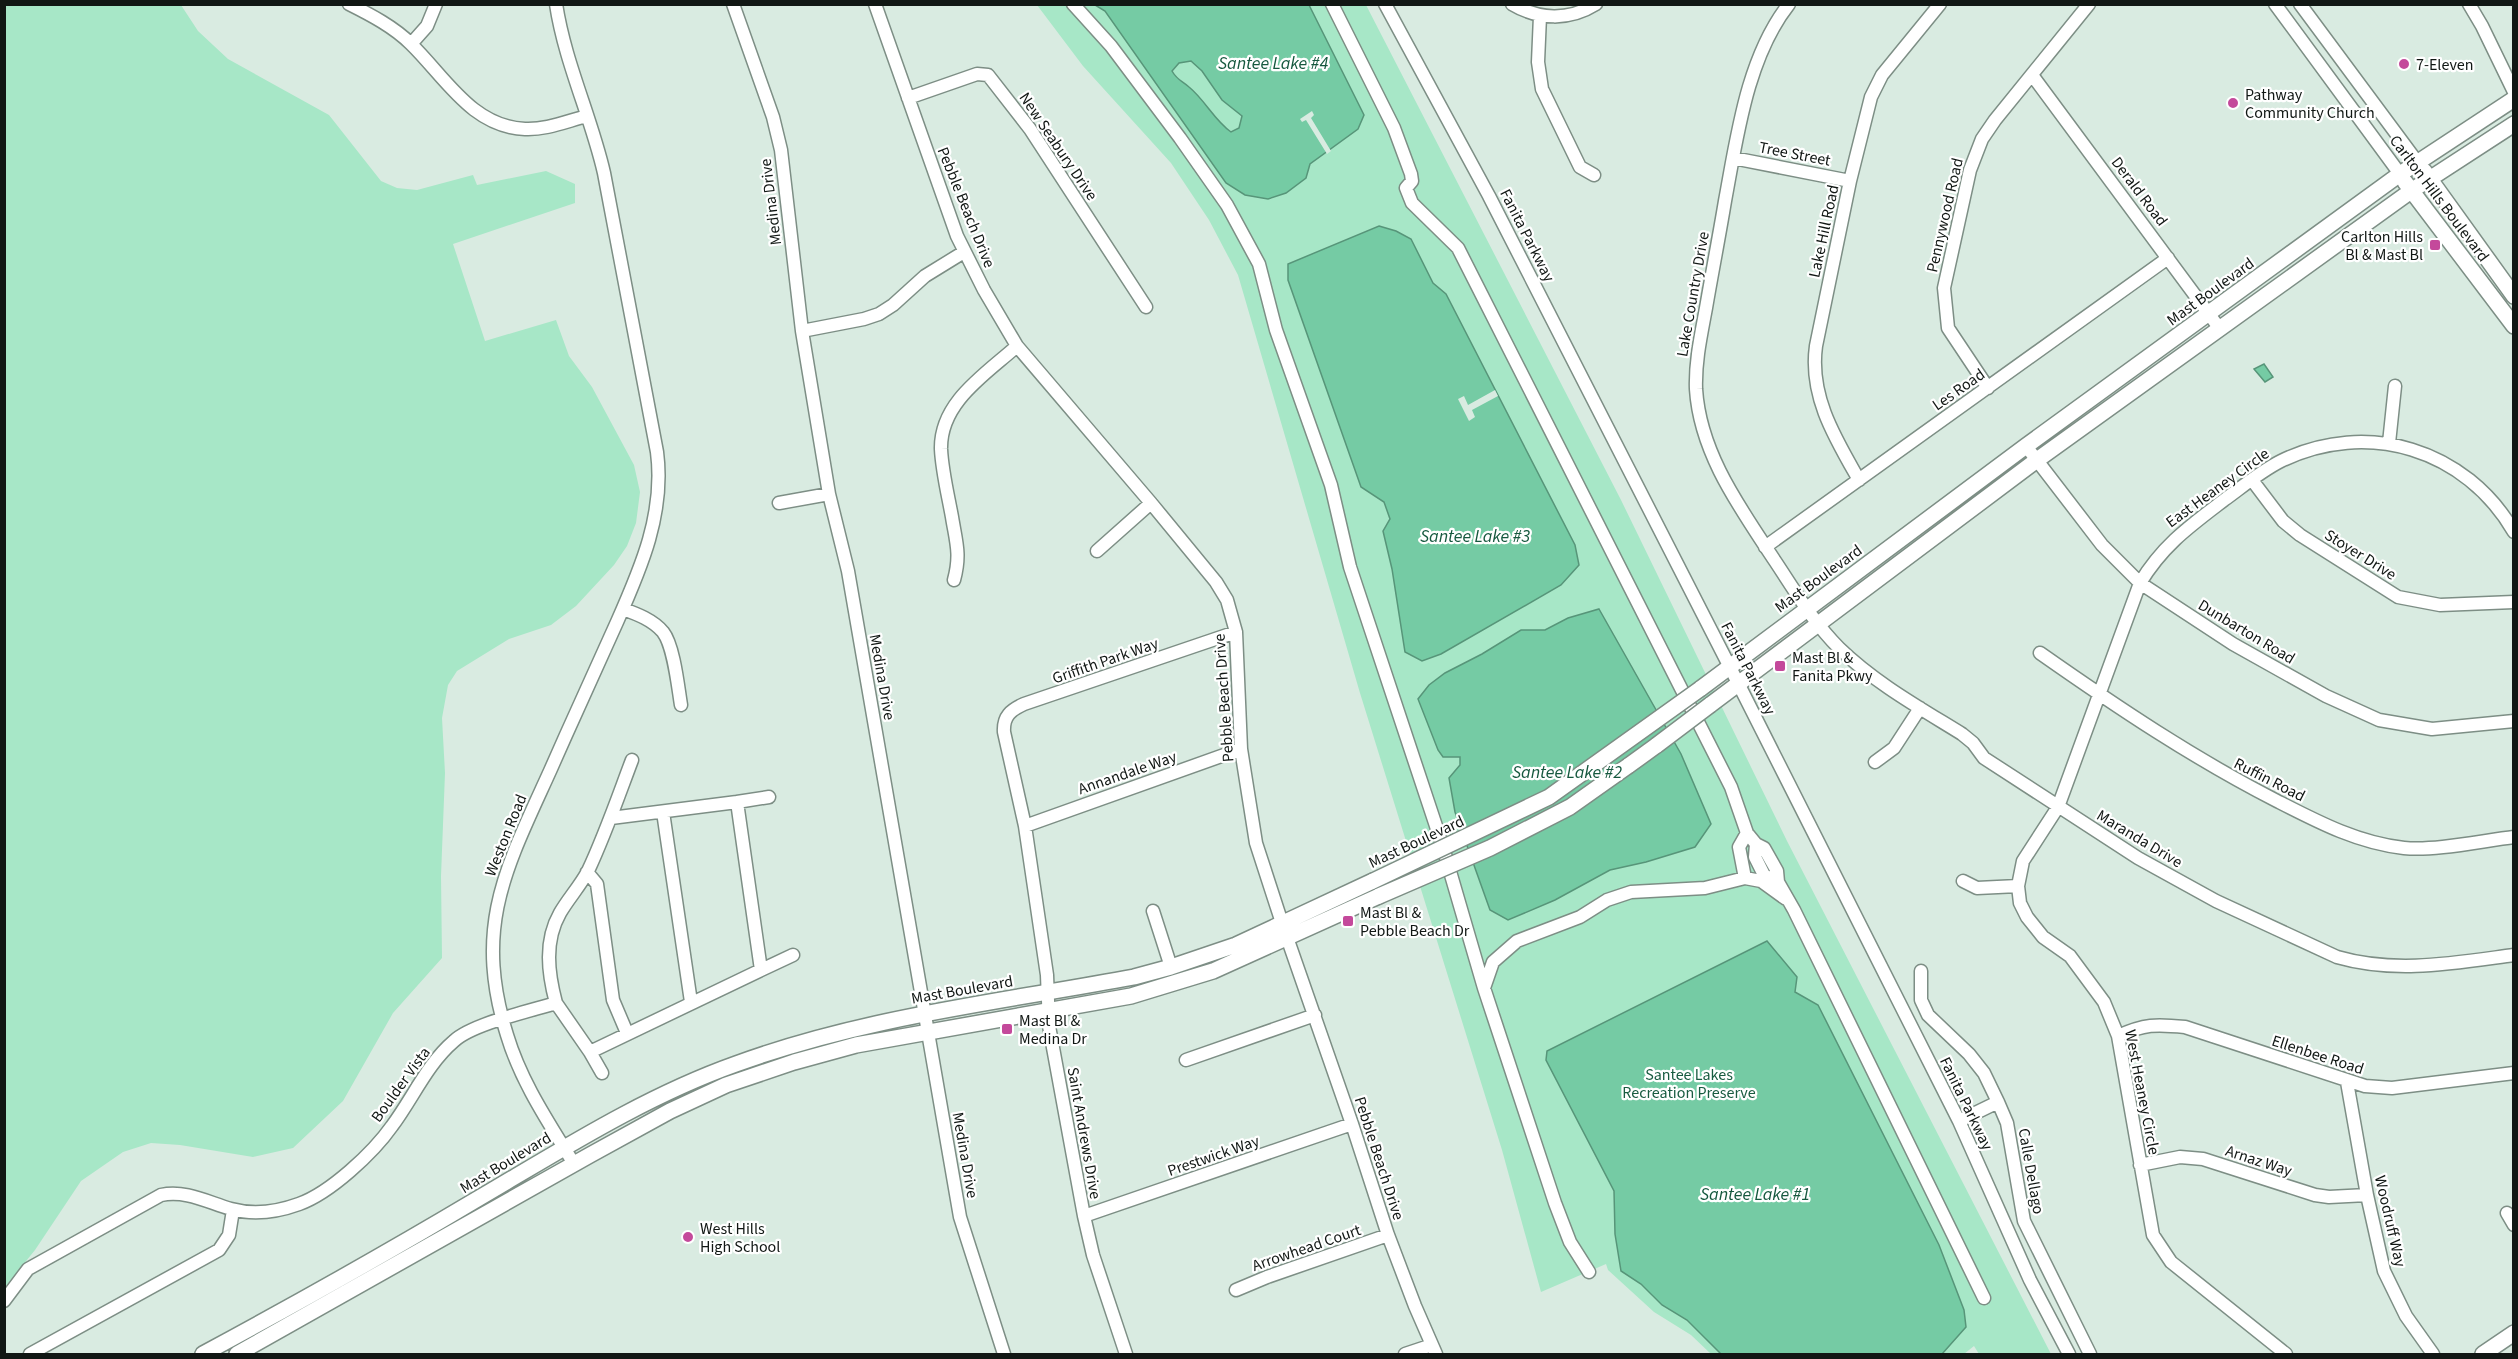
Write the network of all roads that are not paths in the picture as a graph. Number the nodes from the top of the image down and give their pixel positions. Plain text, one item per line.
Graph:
1 (349, 4) edge
2 (436, 4) edge
3 (556, 4) edge
4 (733, 4) edge
5 (875, 4) edge
6 (1073, 4) edge
7 (1332, 4) edge
8 (1385, 4) edge
9 (1512, 4) edge
10 (1596, 4) edge
11 (1789, 4) edge
12 (1940, 4) edge
13 (2089, 4) edge
14 (2275, 4) edge
15 (2300, 4) edge
16 (2469, 4) edge
17 (1540, 16) junction
18 (411, 44) junction
19 (2032, 75) junction
20 (2514, 92) edge
21 (908, 98) junction
22 (2514, 99) edge
23 (587, 116) junction
24 (2514, 124) edge
25 (1733, 158) junction
26 (2418, 163) junction
27 (2400, 174) junction
28 (1594, 175) dead end
29 (2429, 179) junction
30 (1850, 181) junction
31 (2411, 191) junction
32 (964, 252) junction
33 (2169, 258) junction
34 (2514, 296) edge
35 (1146, 307) dead end
36 (2209, 314) junction
37 (2514, 326) edge
38 (2220, 328) junction
39 (802, 331) junction
40 (1017, 346) junction
41 (2395, 386) dead end
42 (1988, 388) junction
43 (2389, 443) junction
44 (2026, 446) junction
45 (2037, 460) junction
46 (1858, 480) junction
47 (2252, 480) junction
48 (829, 494) junction
49 (779, 503) dead end
50 (1151, 503) junction
51 (2514, 532) edge
52 (1766, 547) junction
53 (1096, 551) dead end
54 (954, 579) dead end
55 (2140, 582) junction
56 (2514, 602) edge
57 (623, 609) junction
58 (1806, 609) junction
59 (1817, 623) junction
60 (1236, 632) junction
61 (2040, 653) dead end
62 (1729, 666) junction
63 (1738, 683) junction
64 (2099, 694) junction
65 (681, 705) dead end
66 (1920, 708) junction
67 (2514, 721) edge
68 (1005, 736) joint
69 (1242, 749) junction
70 (632, 760) dead end
71 (1875, 762) dead end
72 (769, 797) dead end
73 (737, 802) junction
74 (2058, 807) junction
75 (663, 812) junction
76 (611, 818) junction
77 (1024, 826) junction
78 (1747, 833) junction
79 (2514, 837) edge
80 (587, 872) junction
81 (1745, 878) junction
82 (1963, 881) dead end
83 (2018, 886) junction
84 (1790, 902) junction
85 (1153, 911) dead end
86 (1282, 923) junction
87 (1287, 939) junction
88 (793, 955) dead end
89 (2514, 955) edge
90 (1171, 967) junction
91 (761, 970) junction
92 (1921, 971) dead end
93 (1484, 988) junction
94 (1048, 993) junction
95 (691, 1002) junction
96 (556, 1003) junction
97 (1048, 1010) junction
98 (924, 1013) junction
99 (1315, 1015) junction
100 (503, 1020) junction
101 (928, 1032) junction
102 (627, 1033) junction
103 (2118, 1036) junction
104 (591, 1052) junction
105 (1186, 1060) dead end
106 (602, 1073) dead end
107 (2514, 1073) edge
108 (2347, 1082) junction
109 (1998, 1102) junction
110 (1959, 1121) junction
111 (1352, 1124) junction
112 (564, 1147) junction
113 (574, 1164) junction
114 (2140, 1165) junction
115 (2367, 1195) junction
116 (233, 1210) junction
117 (2507, 1213) dead end
118 (1084, 1216) junction
119 (2514, 1225) edge
120 (1388, 1235) junction
121 (370, 1262) junction
122 (1589, 1272) dead end
123 (1236, 1290) dead end
124 (1984, 1298) dead end
125 (4, 1301) edge
126 (296, 1322) junction
127 (2514, 1334) edge
128 (1434, 1350) edge
129 (30, 1354) edge
130 (203, 1354) edge
131 (237, 1354) edge
132 (1004, 1354) edge
133 (1126, 1354) edge
134 (1405, 1354) edge
135 (2069, 1354) edge
136 (2090, 1354) edge
137 (2286, 1354) edge
138 (2433, 1354) edge
139 (2483, 1354) edge

1 - 18 street
2 - 18 street
3 - 23 street, Weston Road
4 - 39 street, Medina Drive
5 - 21 street, Pebble Beach Drive
6 - 93 street
7 - 78 street
8 - 62 street, Fanita Parkway
9 - 17 street
10 - 17 street
11 - 25 street, Lake Country Drive
12 - 30 street, Lake Hill Road
13 - 19 street, Pennywood Road
14 - 27 street, Carlton Hills Boulevard
15 - 26 street, Carlton Hills Boulevard
16 - 20 street
17 - 28 street
18 - 23 street
19 - 33 street, Derald Road
19 - 42 street, Pennywood Road
21 - 32 street, Pebble Beach Drive
21 - 35 street, New Seabury Drive
22 - 26 main road, Mast Boulevard
23 - 57 street, Weston Road
24 - 29 main road
25 - 30 street, Tree Street
25 - 52 street, Lake Country Drive
26 - 27 main road, Mast Boulevard
26 - 29 main road, Carlton Hills Boulevard
27 - 31 main road, Carlton Hills Boulevard
27 - 36 main road, Mast Boulevard
29 - 31 main road
29 - 34 main road, Carlton Hills Boulevard
30 - 46 street, Lake Hill Road
31 - 37 main road, Carlton Hills Boulevard
31 - 38 main road
32 - 39 street
32 - 40 street, Pebble Beach Drive
33 - 36 street, Derald Road
33 - 42 street, Les Road
36 - 38 street, Derald Road
36 - 44 main road, Mast Boulevard
38 - 45 main road
39 - 48 street, Medina Drive
40 - 50 street, Pebble Beach Drive
40 - 54 street
41 - 43 street
42 - 46 street, Les Road
43 - 47 street, East Heaney Circle
43 - 51 street, East Heaney Circle
44 - 45 street, Dunbarton Road
44 - 58 main road, Mast Boulevard
45 - 55 street, Dunbarton Road
45 - 59 main road
46 - 52 street, Les Road
47 - 55 street, East Heaney Circle
47 - 56 street, Stoyer Drive
48 - 49 street
48 - 98 street, Medina Drive
50 - 53 street
50 - 60 street, Pebble Beach Drive
52 - 58 street, Lake Country Drive
55 - 64 street, West Heaney Circle
55 - 67 street, Dunbarton Road
57 - 65 street
57 - 100 street, Weston Road
58 - 59 street, Maranda Drive
58 - 62 main road, Mast Boulevard
59 - 63 main road
59 - 66 street, Maranda Drive
60 - 68 street, Griffith Park Way
60 - 69 street, Pebble Beach Drive
61 - 64 street, Ruffin Road
62 - 63 street, Fanita Parkway
62 - 86 main road, Mast Boulevard, bridge
63 - 87 main road, bridge
63 - 110 street, Fanita Parkway
64 - 74 street, West Heaney Circle
64 - 79 street, Ruffin Road
66 - 71 street
66 - 74 street, Maranda Drive
68 - 77 street, Saint Andrews Drive
69 - 77 street, Annandale Way
69 - 86 street, Pebble Beach Drive
70 - 76 street
72 - 73 street
73 - 75 street
73 - 91 street
74 - 83 street, West Heaney Circle
74 - 89 street, Maranda Drive
75 - 76 street
75 - 95 street
76 - 80 street
77 - 94 street, Saint Andrews Drive
78 - 81 street
78 - 84 street
80 - 96 street
80 - 102 street
81 - 84 street
81 - 93 street
82 - 83 street
83 - 103 street, West Heaney Circle
84 - 124 street
85 - 90 street
86 - 87 street, Pebble Beach Drive
86 - 90 main road, Mast Boulevard
87 - 97 main road
87 - 99 street, Pebble Beach Drive
88 - 91 street
90 - 94 main road, Mast Boulevard
91 - 95 street
92 - 109 street, Calle Dellago
93 - 122 street
94 - 97 street, Saint Andrews Drive
94 - 98 main road, Mast Boulevard
95 - 102 street
96 - 100 street, Boulder Vista
96 - 104 street
97 - 101 main road
97 - 118 street, Saint Andrews Drive
98 - 101 street, Medina Drive
98 - 112 main road, Mast Boulevard
99 - 105 street
99 - 111 street, Pebble Beach Drive
100 - 112 street, Weston Road
100 - 116 street, Boulder Vista
101 - 113 main road
101 - 132 street, Medina Drive
102 - 104 street
103 - 108 street, Ellenbee Road
103 - 114 street, West Heaney Circle
104 - 106 street
107 - 108 street, Ellenbee Road
108 - 115 street, Woodruff Way
109 - 110 street
109 - 136 street, Calle Dellago
110 - 135 street, Fanita Parkway
111 - 118 street, Prestwick Way
111 - 120 street, Pebble Beach Drive
112 - 113 street, Weston Road
112 - 121 main road, Mast Boulevard
113 - 126 main road
114 - 115 street, Arnaz Way
114 - 137 street, West Heaney Circle
115 - 138 street, Woodruff Way
116 - 125 street, Boulder Vista
116 - 129 street
117 - 119 street
118 - 133 street, Saint Andrews Drive
120 - 123 street, Arrowhead Court
120 - 128 street, Pebble Beach Drive
121 - 126 main road
121 - 130 main road, Mast Boulevard
126 - 131 main road
127 - 139 main road
128 - 134 street

